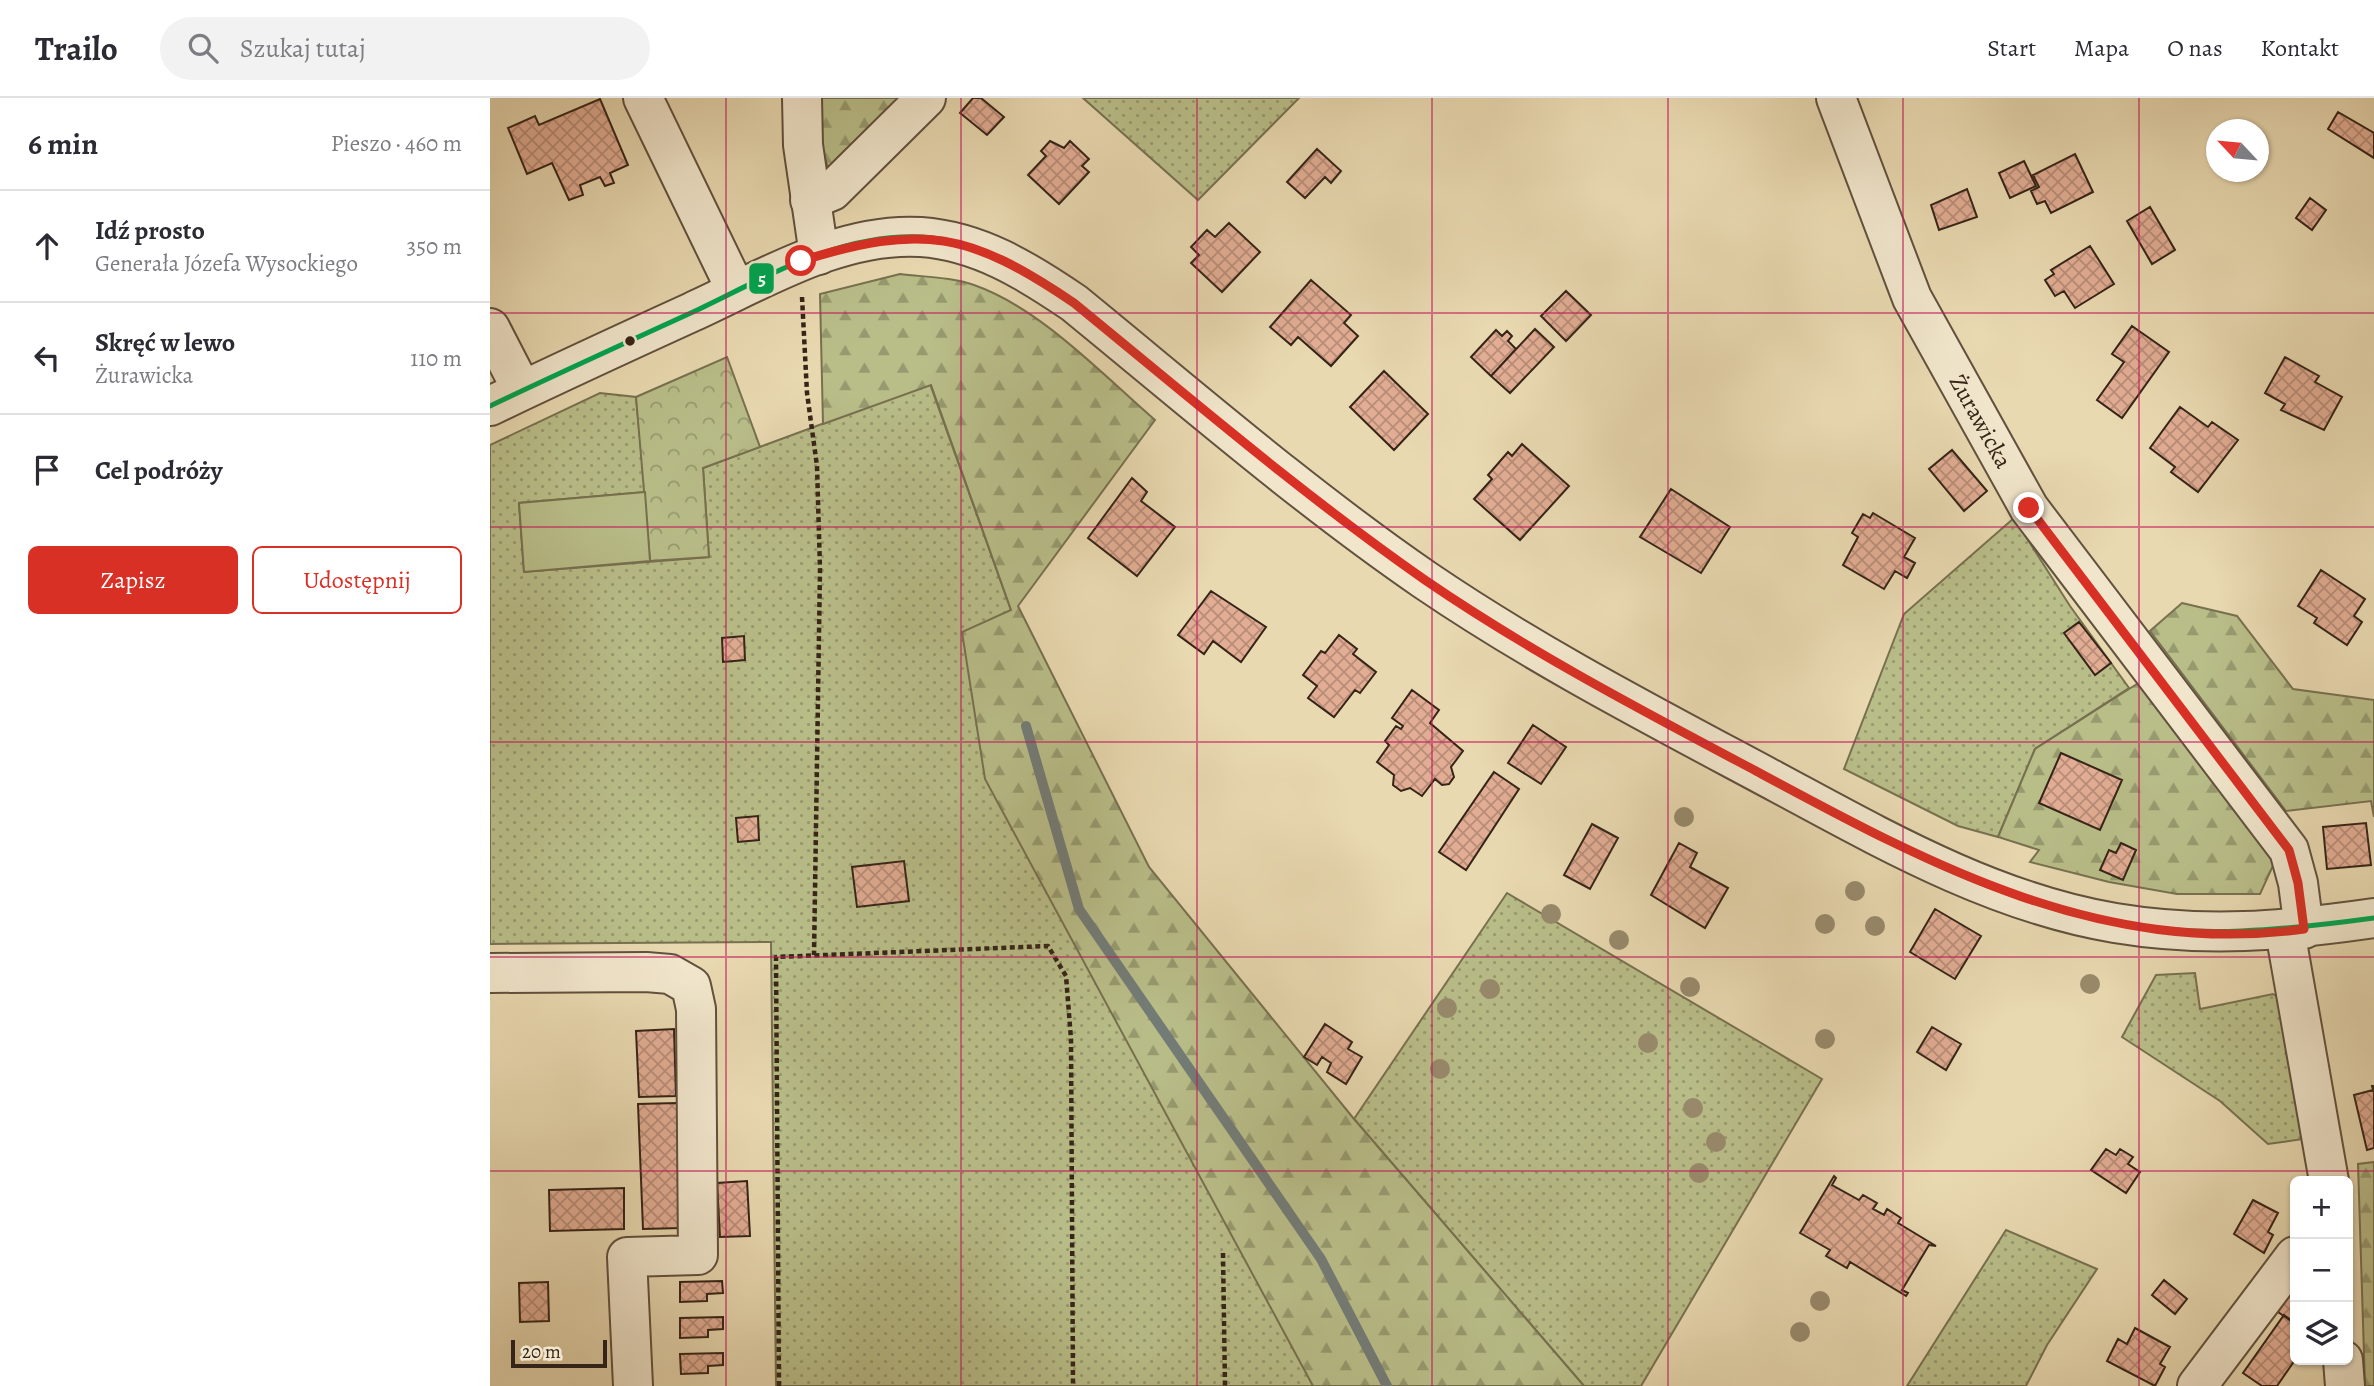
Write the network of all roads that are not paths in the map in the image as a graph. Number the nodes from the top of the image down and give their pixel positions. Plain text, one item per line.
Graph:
1 (643, 98) edge
2 (802, 98) edge
3 (926, 98) edge
4 (1836, 98) edge
5 (810, 200) junction
6 (810, 258) junction
7 (736, 290) junction
8 (490, 328) edge
9 (506, 398) edge
10 (2374, 918) edge
11 (2294, 930) junction
12 (490, 973) edge
13 (2328, 1176) edge
14 (2290, 1263) edge
15 (2343, 1365) edge
16 (633, 1386) edge
17 (2197, 1386) edge
18 (2345, 1386) edge

1 - 7 street
2 - 5 street
3 - 5 street
4 - 11 street, Żurawicka
5 - 6 street
6 - 7 street
6 - 11 street
7 - 9 street
8 - 9 street
10 - 11 street
11 - 13 street, Żurawicka
12 - 16 street
14 - 17 street
15 - 18 street

